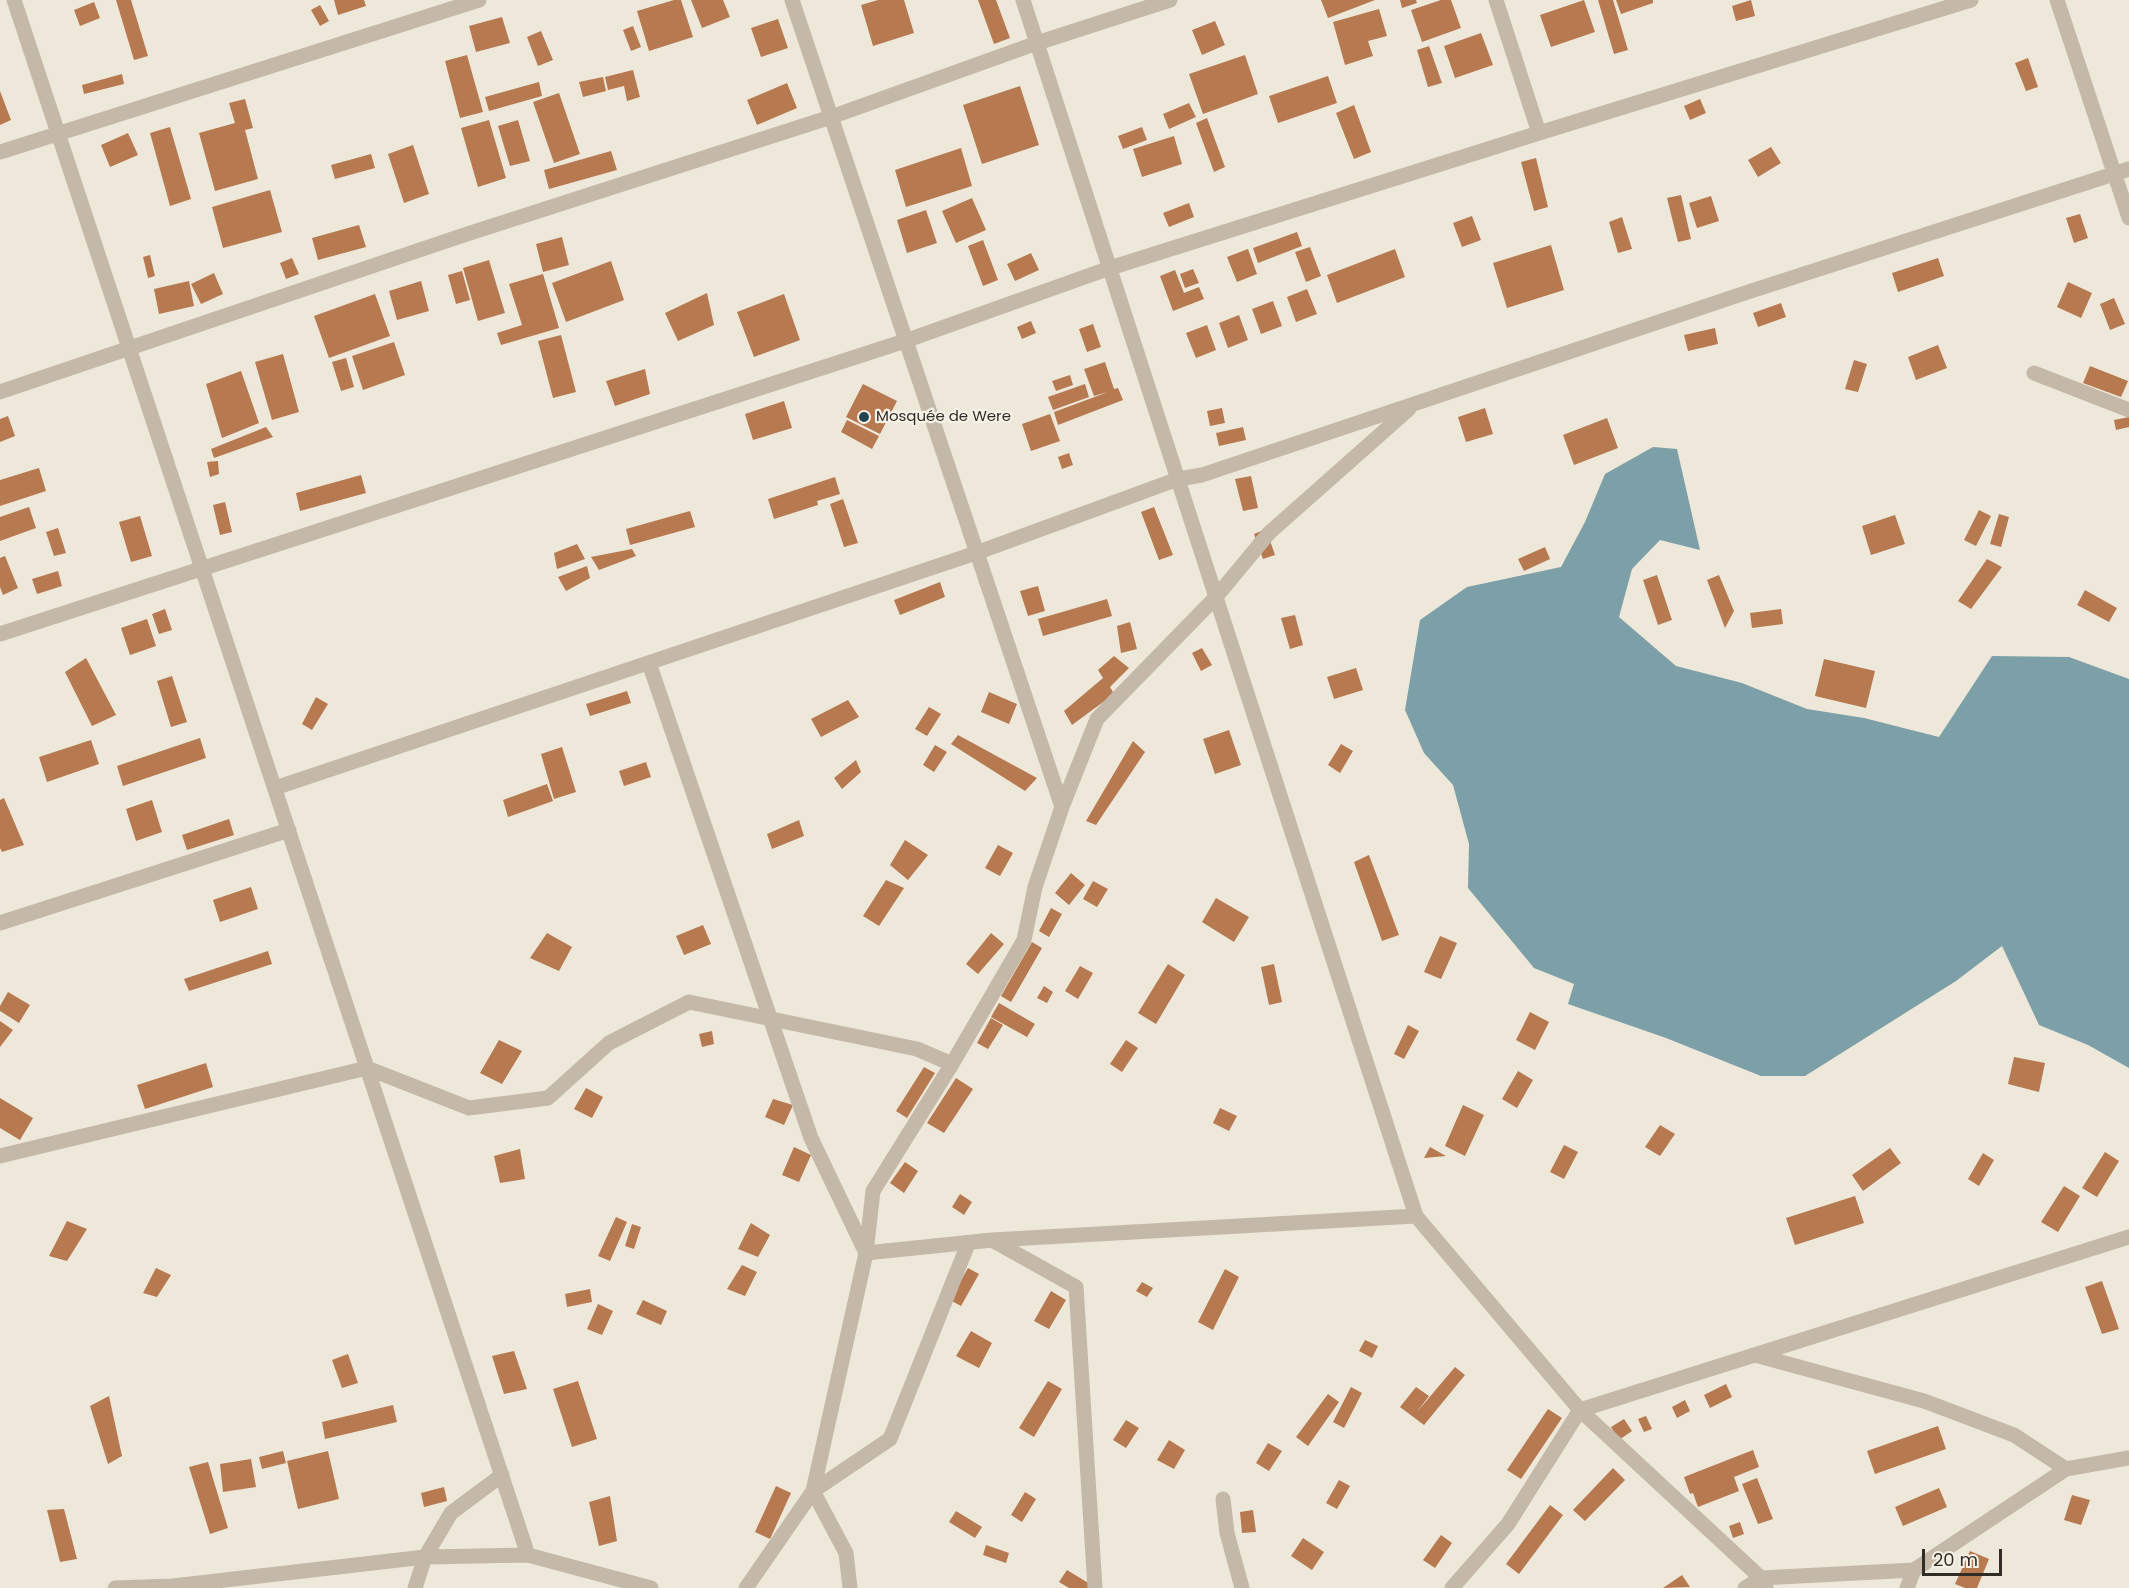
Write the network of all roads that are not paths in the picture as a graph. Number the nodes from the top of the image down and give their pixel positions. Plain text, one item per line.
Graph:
1 (14, 0) edge
2 (479, 0) edge
3 (792, 0) edge
4 (1023, 0) edge
5 (1170, 0) edge
6 (1496, 0) edge
7 (1971, 0) edge
8 (2057, 0) edge
9 (1037, 43) junction
10 (831, 117) junction
11 (58, 132) junction
12 (1539, 133) junction
13 (0, 152) edge
14 (2122, 172) edge
15 (2129, 218) edge
16 (1110, 268) junction
17 (905, 341) junction
18 (130, 349) junction
19 (2034, 373) dead end
20 (0, 392) edge
21 (1416, 403) junction
22 (2129, 410) edge
23 (1178, 479) junction
24 (976, 553) junction
25 (202, 568) junction
26 (1216, 597) junction
27 (0, 634) edge
28 (649, 663) junction
29 (275, 788) junction
30 (1062, 807) junction
31 (289, 830) junction
32 (0, 923) edge
33 (770, 1019) junction
34 (952, 1064) junction
35 (367, 1068) junction
36 (0, 1156) edge
37 (1416, 1216) junction
38 (2129, 1236) edge
39 (992, 1240) junction
40 (968, 1244) junction
41 (866, 1253) junction
42 (1755, 1355) junction
43 (1580, 1410) junction
44 (2129, 1458) edge
45 (2066, 1469) junction
46 (502, 1475) junction
47 (813, 1491) junction
48 (1223, 1499) dead end
49 (528, 1555) junction
50 (425, 1557) junction
51 (1914, 1570) junction
52 (1763, 1583) edge
53 (173, 1587) edge
54 (115, 1588) edge
55 (415, 1588) edge
56 (651, 1588) edge
57 (746, 1588) edge
58 (850, 1588) edge
59 (1095, 1588) edge
60 (1242, 1588) edge
61 (1452, 1588) edge
62 (1745, 1588) edge
63 (1907, 1588) edge

1 - 11 street
2 - 11 street
3 - 10 street
4 - 9 street
5 - 9 street
6 - 12 street
7 - 12 street
8 - 14 street
9 - 10 street
9 - 16 street
10 - 17 street
10 - 18 street
11 - 13 street
11 - 18 street
12 - 16 street
14 - 15 street
14 - 21 street
16 - 17 street
16 - 23 street
17 - 24 street
17 - 25 street
18 - 20 street
18 - 25 street
19 - 22 street
21 - 23 street
21 - 26 street
23 - 24 street
23 - 26 street
24 - 28 street
24 - 30 street
25 - 27 street
25 - 29 street
26 - 30 street
26 - 37 street
28 - 29 street
28 - 33 street
29 - 31 street
30 - 34 street
31 - 32 street
31 - 35 street
33 - 34 street
33 - 35 street
33 - 41 street
34 - 41 street
35 - 36 street
35 - 46 street
37 - 39 street
37 - 43 street
38 - 42 street
39 - 40 street
39 - 59 street
40 - 41 street
40 - 47 street
41 - 47 street
42 - 43 street
42 - 45 street
43 - 52 street
43 - 61 street
44 - 45 street
45 - 51 street
46 - 49 street
46 - 50 street
47 - 57 street
47 - 58 street
48 - 60 street
49 - 50 street
49 - 56 street
50 - 53 street
50 - 55 street
51 - 52 street
51 - 63 street
52 - 62 street
53 - 54 street

